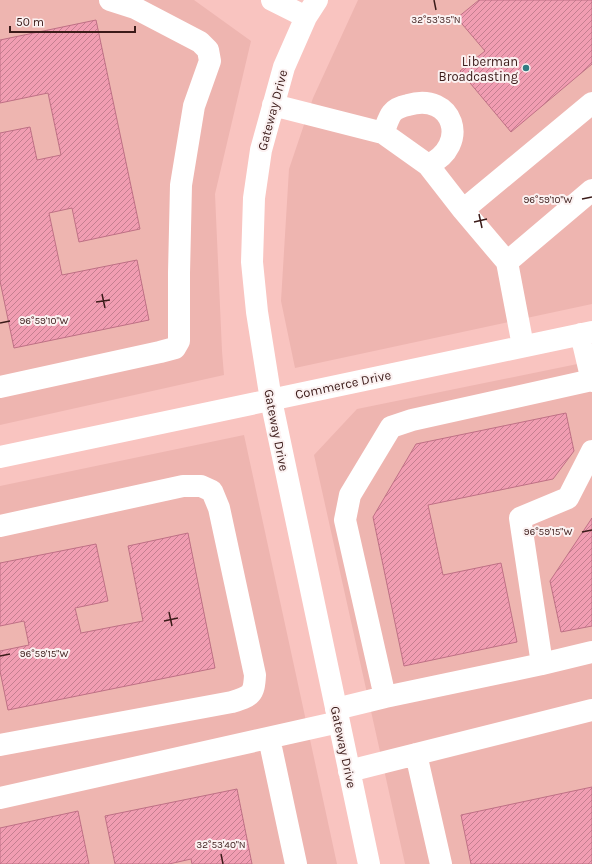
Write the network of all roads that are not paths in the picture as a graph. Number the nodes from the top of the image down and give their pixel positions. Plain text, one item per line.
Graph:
1 (110, 0) edge
2 (272, 0) edge
3 (311, 8) edge
4 (592, 103) edge
5 (273, 105) junction
6 (383, 133) junction
7 (428, 165) junction
8 (592, 190) edge
9 (463, 210) junction
10 (507, 262) junction
11 (586, 333) edge
12 (523, 346) junction
13 (592, 380) edge
14 (0, 387) edge
15 (271, 400) junction
16 (592, 451) edge
17 (0, 457) edge
18 (0, 526) edge
19 (592, 652) edge
20 (542, 664) junction
21 (385, 697) junction
22 (592, 710) edge
23 (337, 716) junction
24 (269, 738) junction
25 (0, 745) edge
26 (416, 754) junction
27 (349, 771) junction
28 (0, 798) edge
29 (296, 864) edge
30 (369, 864) edge
31 (441, 864) edge

1 - 14 street
2 - 3 street
3 - 5 street, Gateway Drive
4 - 9 street
5 - 6 street
5 - 15 street, Gateway Drive
6 - 7 street
6 - 7 street
7 - 9 street
8 - 10 street
9 - 10 street
10 - 12 street
11 - 12 street, Commerce Drive
11 - 13 street
12 - 15 street, Commerce Drive
13 - 21 street
15 - 17 street, Commerce Drive
15 - 23 street, Gateway Drive
16 - 20 street
18 - 25 street
19 - 20 street
20 - 21 street
21 - 23 street
22 - 26 street
23 - 24 street
23 - 27 street, Gateway Drive
24 - 28 street
24 - 29 street
26 - 27 street
26 - 31 street
27 - 30 street, Gateway Drive

